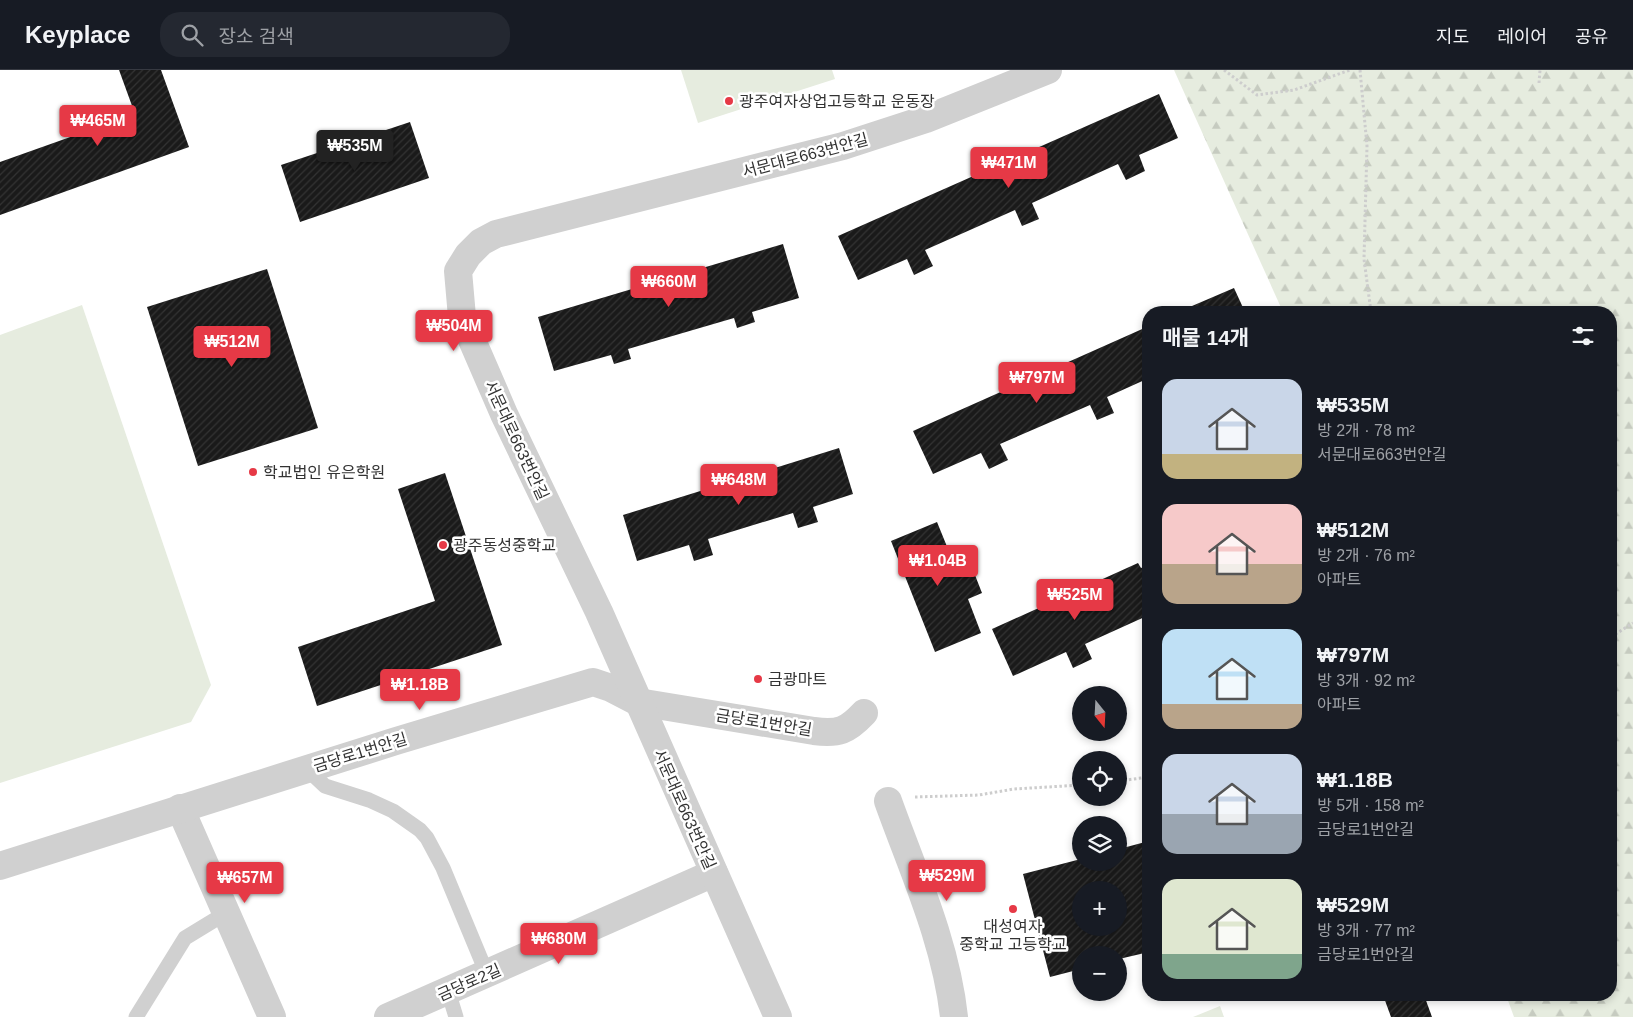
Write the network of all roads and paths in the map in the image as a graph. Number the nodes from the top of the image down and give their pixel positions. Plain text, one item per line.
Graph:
1 (1048, 70) edge
2 (1224, 70) edge
3 (1350, 70) edge
4 (1360, 70) edge
5 (1540, 70) edge
6 (1539, 84) dead end
7 (1370, 306) edge
8 (1633, 623) edge
9 (1617, 632) edge
10 (638, 702) junction
11 (864, 713) dead end
12 (307, 768) junction
13 (1142, 778) edge
14 (1127, 779) edge
15 (1072, 786) edge
16 (888, 800) joint
17 (180, 808) junction
18 (0, 866) edge
19 (714, 873) junction
20 (226, 913) junction
21 (487, 974) junction
22 (448, 991) junction
23 (136, 1017) edge
24 (272, 1017) edge
25 (388, 1017) edge
26 (456, 1017) edge
27 (778, 1017) edge
28 (954, 1017) edge

1 - 10 street, 서문대로663번안길
2 - 3 path
4 - 7 path
5 - 6 path
8 - 9 path
10 - 11 street, 금당로1번안길
10 - 12 street, 금당로1번안길
10 - 19 street, 서문대로663번안길
12 - 17 street, 금당로1번안길
12 - 21 lane
13 - 14 path
15 - 16 path
16 - 28 street
17 - 18 street, 금당로1번안길
17 - 20 street
19 - 21 street, 금당로2길
19 - 27 street, 서문대로663번안길
20 - 23 lane
20 - 24 street
21 - 22 street, 금당로2길
22 - 25 street, 금당로2길
22 - 26 lane

